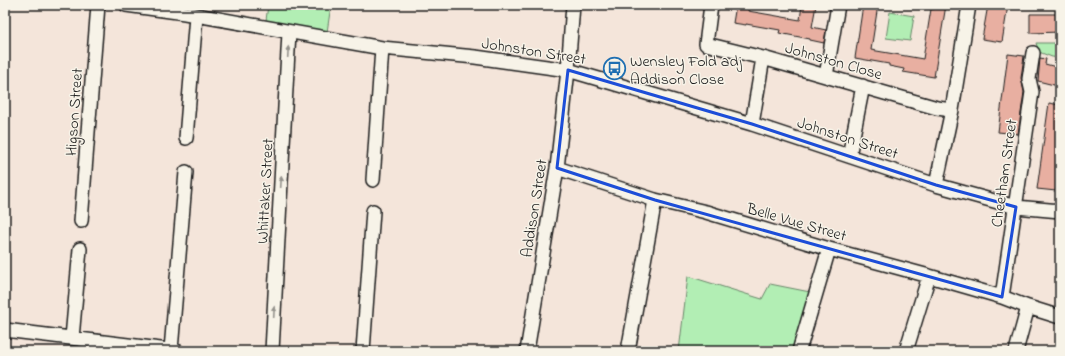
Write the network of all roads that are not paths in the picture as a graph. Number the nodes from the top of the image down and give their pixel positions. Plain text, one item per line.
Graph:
1 (98, 5) edge
2 (126, 5) edge
3 (573, 5) edge
4 (712, 5) edge
5 (838, 5) edge
6 (969, 5) edge
7 (189, 12) edge
8 (289, 32) junction
9 (382, 48) junction
10 (1033, 54) dead end
11 (763, 58) junction
12 (568, 70) junction
13 (826, 76) junction
14 (863, 86) junction
15 (952, 110) junction
16 (752, 124) junction
17 (186, 138) dead end
18 (849, 156) junction
19 (557, 168) junction
20 (186, 172) dead end
21 (374, 180) dead end
22 (936, 185) junction
23 (655, 200) junction
24 (1016, 206) junction
25 (1060, 211) edge
26 (373, 212) dead end
27 (81, 221) dead end
28 (80, 249) dead end
29 (829, 249) junction
30 (929, 276) junction
31 (1002, 297) junction
32 (1028, 307) junction
33 (1060, 317) edge
34 (5, 330) edge
35 (72, 338) junction
36 (174, 351) edge
37 (272, 351) edge
38 (363, 351) edge
39 (527, 351) edge
40 (628, 351) edge
41 (799, 351) edge
42 (906, 351) edge
43 (1016, 351) edge

1 - 27 street, Higson Street
2 - 7 street, Johnston Street
3 - 12 street, Addison Street
4 - 11 street, Johnston Close
5 - 13 street
6 - 15 street
7 - 8 street, Johnston Street
7 - 17 street
8 - 9 street, Johnston Street
37 -> 8 street, Whittaker Street
9 - 12 street, Johnston Street
9 - 21 street
10 - 24 street, Cheetham Street
11 - 13 street, Johnston Close
11 - 16 street
12 - 16 street, Johnston Street
12 - 19 street, Addison Street
13 - 14 street, Johnston Close
14 - 15 street, Johnston Close
14 - 18 street
15 - 22 street
16 - 18 street, Johnston Street
18 - 22 street, Johnston Street
19 - 23 street, Belle Vue Street
19 - 39 street, Addison Street
20 - 36 street
22 - 24 street, Johnston Street
23 - 29 street, Belle Vue Street
23 - 40 street
24 - 25 street, Johnston Street
24 - 31 street, Cheetham Street
26 - 38 street
28 - 35 street
29 - 30 street, Belle Vue Street
29 - 41 street
30 - 31 street, Belle Vue Street
30 - 42 street
31 - 32 street, Belle Vue Street
32 - 33 street, Belle Vue Street
32 - 43 street
34 - 35 street
35 - 36 street

